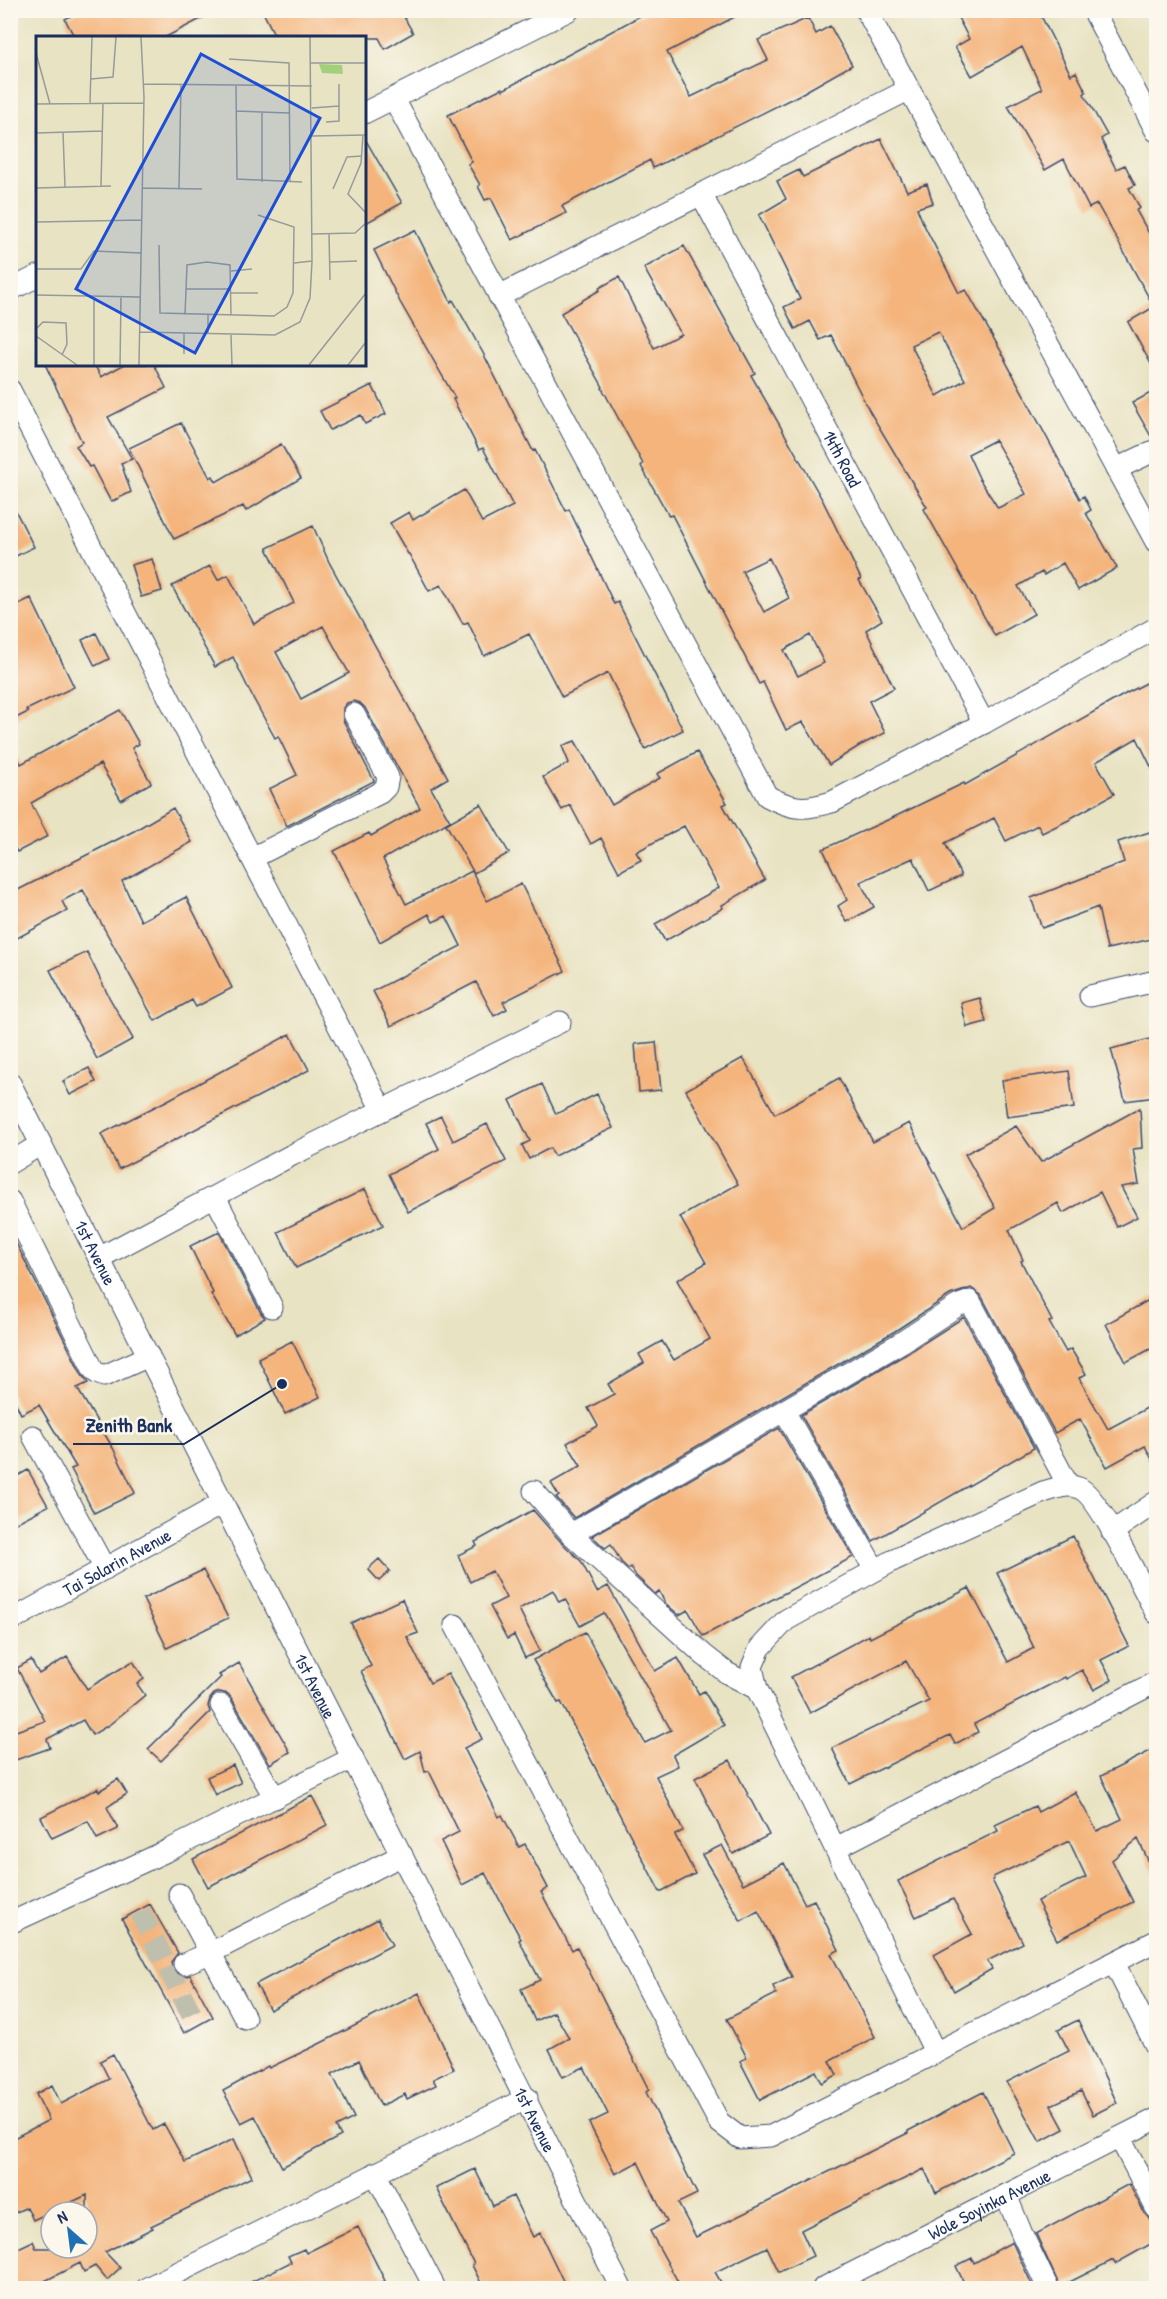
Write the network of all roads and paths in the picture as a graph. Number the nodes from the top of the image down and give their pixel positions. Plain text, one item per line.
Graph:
1 (569, 10) edge
2 (866, 10) edge
3 (1093, 10) edge
4 (908, 90) junction
5 (394, 99) junction
6 (366, 112) edge
7 (1156, 131) edge
8 (701, 194) junction
9 (36, 277) edge
10 (10, 290) edge
11 (499, 296) junction
12 (10, 390) edge
13 (1156, 450) edge
14 (1116, 469) junction
15 (1156, 542) edge
16 (1156, 628) edge
17 (354, 714) dead end
18 (984, 723) junction
19 (252, 858) junction
20 (1156, 981) edge
21 (1090, 996) dead end
22 (560, 1022) dead end
23 (10, 1083) edge
24 (382, 1110) junction
25 (18, 1118) edge
26 (42, 1144) junction
27 (10, 1163) edge
28 (215, 1197) junction
29 (10, 1202) edge
30 (99, 1258) junction
31 (272, 1307) dead end
32 (149, 1356) junction
33 (784, 1411) junction
34 (33, 1436) dead end
35 (1068, 1485) junction
36 (534, 1491) dead end
37 (1156, 1502) edge
38 (223, 1503) junction
39 (1112, 1532) junction
40 (571, 1534) junction
41 (105, 1569) junction
42 (875, 1570) junction
43 (1156, 1613) edge
44 (10, 1621) edge
45 (455, 1625) dead end
46 (1156, 1682) edge
47 (757, 1689) junction
48 (221, 1705) dead end
49 (353, 1758) junction
50 (275, 1798) junction
51 (836, 1848) junction
52 (402, 1855) junction
53 (179, 1894) dead end
54 (10, 1923) edge
55 (1156, 1941) edge
56 (210, 1953) junction
57 (1114, 1963) junction
58 (184, 1964) dead end
59 (245, 2018) dead end
60 (1156, 2046) edge
61 (935, 2052) junction
62 (526, 2098) junction
63 (1156, 2119) edge
64 (1120, 2138) junction
65 (375, 2173) junction
66 (1006, 2195) junction
67 (1156, 2208) edge
68 (174, 2282) edge
69 (147, 2289) edge
70 (435, 2289) edge
71 (621, 2289) edge
72 (823, 2289) edge
73 (1048, 2289) edge

1 - 5 street
2 - 4 street
3 - 7 street
4 - 8 street
4 - 14 street
5 - 6 street
5 - 11 street
8 - 11 street
8 - 18 street, 14th Road
9 - 10 street
11 - 18 street
12 - 19 street
13 - 14 street
14 - 15 street
16 - 18 street
17 - 19 street
19 - 24 street
20 - 21 street
22 - 24 street
23 - 25 street, 1st Avenue
24 - 28 street
25 - 26 street, 1st Avenue
26 - 27 street
26 - 30 street, 1st Avenue
28 - 30 street
28 - 31 street
29 - 32 street
30 - 32 street, 1st Avenue
32 - 38 street, 1st Avenue
33 - 35 street
33 - 40 street
33 - 42 street
34 - 41 street
35 - 39 street
35 - 42 street
36 - 40 street
37 - 39 street
38 - 41 street, Tai Solarin Avenue
38 - 49 street, 1st Avenue
39 - 43 street
40 - 47 street
41 - 44 street, Tai Solarin Avenue
42 - 47 street
45 - 61 street
46 - 51 street
47 - 51 street
48 - 50 street
49 - 50 street
49 - 52 street, 1st Avenue
50 - 54 street
51 - 61 street
52 - 56 street
52 - 62 street, 1st Avenue
53 - 56 street
55 - 57 street
56 - 58 street
56 - 59 street
57 - 60 street
57 - 61 street
62 - 65 street
62 - 71 street, 1st Avenue
63 - 64 street, Wole Soyinka Avenue
64 - 66 street, Wole Soyinka Avenue
64 - 67 street
65 - 68 street
65 - 70 street
66 - 72 street, Wole Soyinka Avenue
66 - 73 street
68 - 69 street

